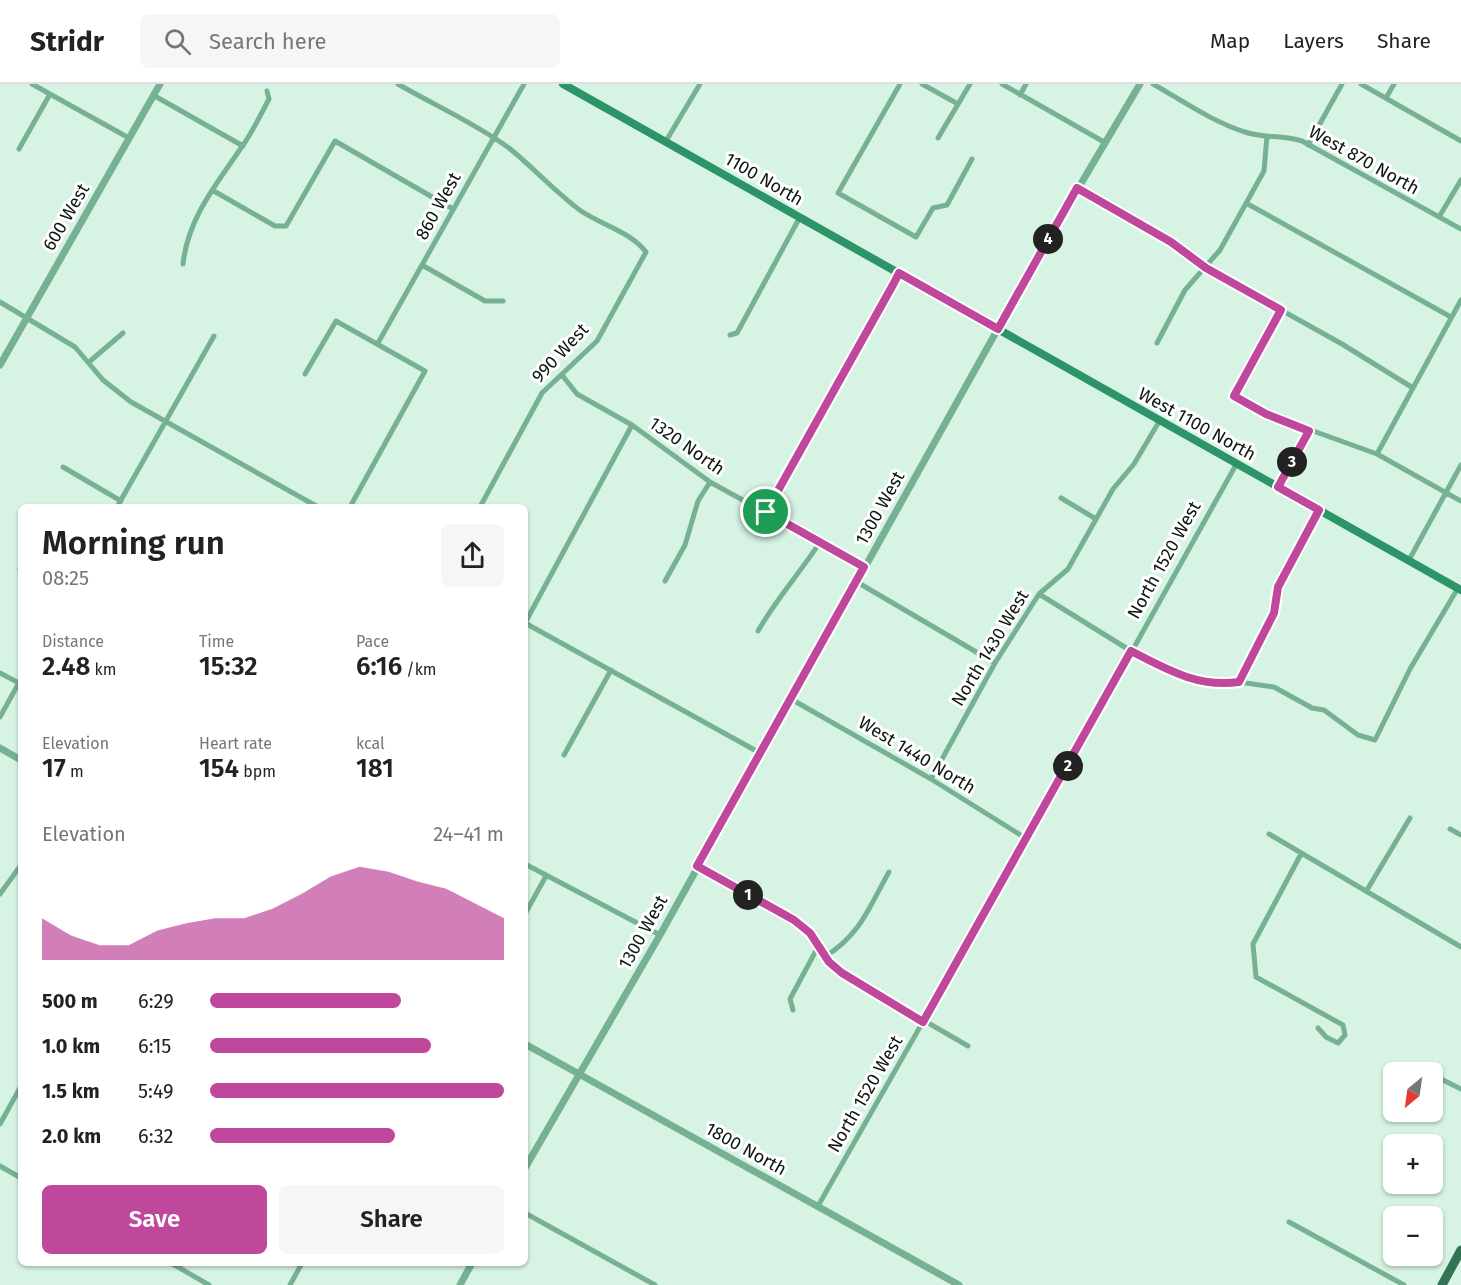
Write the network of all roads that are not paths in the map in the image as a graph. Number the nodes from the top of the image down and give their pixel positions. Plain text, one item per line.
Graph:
1 (32, 84) edge
2 (160, 84) edge
3 (398, 84) edge
4 (524, 84) edge
5 (563, 84) edge
6 (700, 84) edge
7 (900, 84) edge
8 (922, 84) edge
9 (970, 84) edge
10 (1002, 84) edge
11 (1026, 84) edge
12 (1140, 84) edge
13 (1153, 84) edge
14 (1342, 84) edge
15 (1361, 84) edge
16 (1394, 84) edge
17 (267, 91) dead end
18 (50, 94) junction
19 (153, 95) junction
20 (1020, 95) junction
21 (1386, 98) junction
22 (958, 104) junction
23 (1267, 136) junction
24 (129, 138) junction
25 (493, 138) junction
26 (938, 138) dead end
27 (666, 141) junction
28 (1461, 141) edge
29 (1104, 142) junction
30 (1308, 145) junction
31 (243, 146) junction
32 (19, 149) dead end
33 (972, 159) dead end
34 (1461, 180) edge
35 (1077, 188) junction
36 (212, 190) junction
37 (1246, 203) junction
38 (453, 209) junction
39 (800, 217) junction
40 (1439, 217) junction
41 (1461, 229) edge
42 (183, 264) dead end
43 (422, 265) junction
44 (1206, 268) junction
45 (899, 273) junction
46 (1461, 300) edge
47 (503, 301) dead end
48 (0, 302) edge
49 (950, 302) joint
50 (1281, 310) junction
51 (27, 317) junction
52 (1452, 317) junction
53 (998, 329) junction
54 (123, 333) dead end
55 (730, 335) dead end
56 (214, 336) dead end
57 (378, 343) junction
58 (1157, 343) dead end
59 (89, 362) junction
60 (0, 365) edge
61 (305, 374) dead end
62 (562, 375) junction
63 (1413, 388) junction
64 (1160, 420) junction
65 (165, 421) junction
66 (632, 425) junction
67 (1309, 431) junction
68 (1377, 454) junction
69 (1237, 463) junction
70 (1461, 465) edge
71 (63, 467) dead end
72 (710, 482) junction
73 (1278, 487) junction
74 (1446, 492) junction
75 (1061, 498) dead end
76 (1461, 501) edge
77 (119, 504) edge
78 (313, 504) edge
79 (352, 504) edge
80 (482, 504) edge
81 (1319, 510) junction
82 (766, 512) junction
83 (1096, 519) junction
84 (820, 542) junction
85 (1409, 560) junction
86 (864, 567) junction
87 (665, 581) dead end
88 (857, 582) junction
89 (1459, 589) edge
90 (1039, 594) junction
91 (528, 617) edge
92 (528, 625) edge
93 (758, 631) dead end
94 (1131, 651) junction
95 (995, 663) junction
96 (611, 670) junction
97 (0, 673) edge
98 (18, 680) edge
99 (1239, 682) junction
100 (18, 685) edge
101 (791, 699) junction
102 (0, 717) edge
103 (0, 748) edge
104 (760, 753) junction
105 (564, 754) dead end
106 (18, 758) edge
107 (931, 779) junction
108 (1410, 818) dead end
109 (1450, 829) dead end
110 (1269, 834) dead end
111 (1461, 835) edge
112 (1027, 839) junction
113 (1301, 854) junction
114 (528, 866) edge
115 (697, 866) junction
116 (18, 869) edge
117 (889, 872) dead end
118 (546, 876) junction
119 (1367, 890) junction
120 (0, 894) edge
121 (528, 909) edge
122 (660, 935) junction
123 (819, 945) junction
124 (1461, 947) edge
125 (826, 956) junction
126 (793, 1010) dead end
127 (923, 1022) junction
128 (1318, 1028) dead end
129 (528, 1046) edge
130 (968, 1046) dead end
131 (580, 1073) junction
132 (1443, 1080) dead end
133 (1461, 1089) edge
134 (18, 1091) edge
135 (0, 1124) edge
136 (528, 1163) edge
137 (0, 1166) edge
138 (18, 1176) edge
139 (818, 1206) junction
140 (528, 1215) edge
141 (1289, 1222) dead end
142 (1461, 1250) edge
143 (176, 1266) edge
144 (300, 1266) edge
145 (470, 1266) edge
146 (209, 1285) edge
147 (290, 1285) edge
148 (460, 1285) edge
149 (655, 1285) edge
150 (959, 1285) edge
151 (1404, 1285) edge
152 (1442, 1285) edge

1 - 18 street
2 - 19 street, 600 West
3 - 25 street
4 - 25 street, 860 West
5 - 27 main road, 1100 North
6 - 27 street
7 - 33 street
8 - 22 street
9 - 22 street
10 - 20 street
11 - 20 street
12 - 29 street, 1300 West
13 - 23 street, West 870 North
14 - 30 street
15 - 21 street
16 - 21 street
17 - 31 street
18 - 24 street
18 - 32 street
19 - 24 street, 600 West
19 - 31 street
20 - 29 street
21 - 28 street
22 - 26 street
23 - 30 street, West 870 North
23 - 37 street
24 - 51 street, 600 West
25 - 38 street, 860 West
25 - 62 street, 990 West
27 - 39 main road, 1100 North
29 - 35 street, 1300 West
30 - 40 street, West 870 North
31 - 36 street
34 - 40 street
35 - 44 street
35 - 53 street, 1300 West
36 - 38 street
36 - 42 street
37 - 44 street
37 - 52 street
38 - 43 street, 860 West
39 - 45 main road, 1100 North
39 - 55 street
40 - 41 street, West 870 North
43 - 47 street
43 - 57 street, 860 West
44 - 50 street
44 - 58 street
45 - 49 main road, 1100 North
45 - 82 street
46 - 52 street
48 - 51 street
49 - 53 main road, West 1100 North
50 - 63 street
50 - 67 street
51 - 59 street
51 - 60 street, 600 West
52 - 63 street
53 - 64 main road, West 1100 North
53 - 86 street, 1300 West
54 - 59 street
56 - 65 street
57 - 61 street
57 - 79 street
59 - 65 street
62 - 66 street, 1320 North
62 - 80 street, 990 West
63 - 68 street
64 - 69 main road, West 1100 North
64 - 83 street, North 1430 West
65 - 77 street
65 - 78 street
66 - 72 street, 1320 North
66 - 91 street
67 - 68 street
67 - 73 street
68 - 74 street
69 - 73 main road, West 1100 North
69 - 94 street, North 1520 West
70 - 74 street
71 - 77 street
72 - 82 street, 1320 North
72 - 87 street
73 - 81 main road, West 1100 North
74 - 76 street
74 - 85 street
75 - 83 street
81 - 85 main road, West 1100 North
81 - 99 street
82 - 84 street, 1320 North
83 - 90 street, North 1430 West
84 - 86 street, 1320 North
84 - 93 street
85 - 89 main road, West 1100 North
86 - 88 street, 1300 West
88 - 95 street
88 - 101 street, 1300 West
89 - 99 street
90 - 94 street
90 - 95 street, North 1430 West
92 - 96 street
94 - 99 street
94 - 112 street, North 1520 West
95 - 107 street, North 1430 West
96 - 104 street
96 - 105 street
97 - 98 street
100 - 102 street
101 - 104 street, 1300 West
101 - 107 street, West 1440 North
103 - 106 street
104 - 115 street, 1300 West
107 - 112 street, West 1440 North
108 - 119 street
109 - 111 street
110 - 113 street
112 - 127 street, North 1520 West
113 - 119 street
113 - 128 street
114 - 118 street
115 - 122 street, 1300 West
115 - 123 street
116 - 120 street
117 - 125 street
118 - 121 street
118 - 122 street
119 - 124 street
122 - 131 street, 1300 West
123 - 125 street
123 - 126 street
125 - 127 street
127 - 130 street
127 - 139 street, North 1520 West
129 - 131 street, 1800 North
131 - 136 street, 1300 West
131 - 139 street, 1800 North
132 - 133 street
134 - 135 street
137 - 138 street
139 - 150 street, 1800 North
140 - 149 street
141 - 151 street
142 - 152 main road
143 - 146 street
144 - 147 street
145 - 148 street

